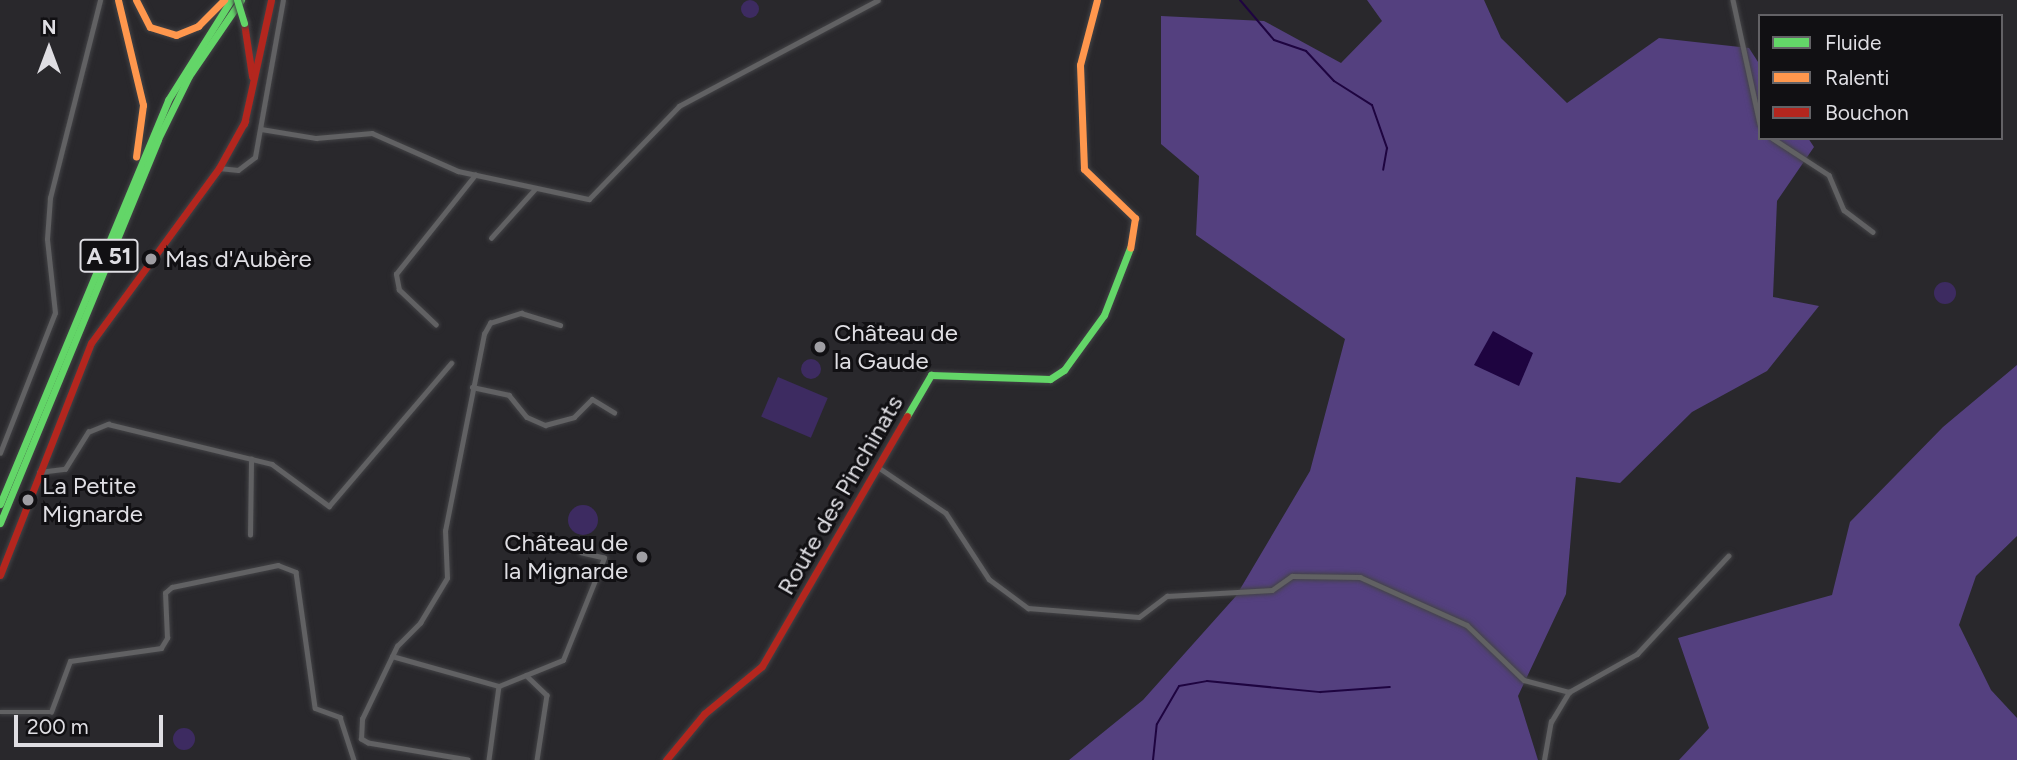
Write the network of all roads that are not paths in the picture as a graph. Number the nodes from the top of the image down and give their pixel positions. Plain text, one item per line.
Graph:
1 (100, 0) edge
2 (118, 0) edge
3 (136, 0) edge
4 (224, 0) edge
5 (231, 0) edge
6 (239, 0) edge
7 (271, 0) edge
8 (283, 0) edge
9 (878, 0) edge
10 (1097, 0) edge
11 (1733, 0) edge
12 (1758, 115) edge
13 (244, 124) junction
14 (261, 130) junction
15 (1775, 140) edge
16 (219, 168) junction
17 (475, 175) junction
18 (535, 189) junction
19 (1873, 232) dead end
20 (491, 238) dead end
21 (82, 302) junction
22 (436, 325) dead end
23 (560, 325) dead end
24 (451, 363) dead end
25 (472, 387) junction
26 (614, 412) dead end
27 (0, 453) edge
28 (251, 459) junction
29 (881, 468) junction
30 (39, 472) junction
31 (0, 504) edge
32 (0, 523) edge
33 (250, 535) dead end
34 (582, 552) dead end
35 (1728, 555) dead end
36 (0, 575) edge
37 (392, 656) junction
38 (526, 675) junction
39 (499, 686) junction
40 (1569, 692) junction
41 (0, 712) edge
42 (354, 760) edge
43 (469, 760) edge
44 (489, 760) edge
45 (537, 760) edge
46 (666, 760) edge
47 (1544, 760) edge

1 - 27 street
2 - 21 main road
3 - 4 main road
5 - 21 main road, A 51
6 - 13 main road, bridge
6 - 32 main road, A 51
7 - 13 main road
8 - 14 street
9 - 18 street
10 - 29 main road, Route des Pinchinats
11 - 12 street
13 - 16 main road
14 - 16 street
14 - 17 street
15 - 19 street
16 - 30 main road
17 - 18 street
17 - 22 street
18 - 20 street
21 - 31 main road, A 51
23 - 25 street
24 - 28 street
25 - 26 street
25 - 37 street
28 - 30 street
28 - 33 street
29 - 40 street
29 - 46 main road, Route des Pinchinats
30 - 36 main road
34 - 38 street
35 - 40 street
37 - 39 street
37 - 43 street
38 - 39 street
38 - 45 street
39 - 44 street
40 - 47 street
41 - 42 street

